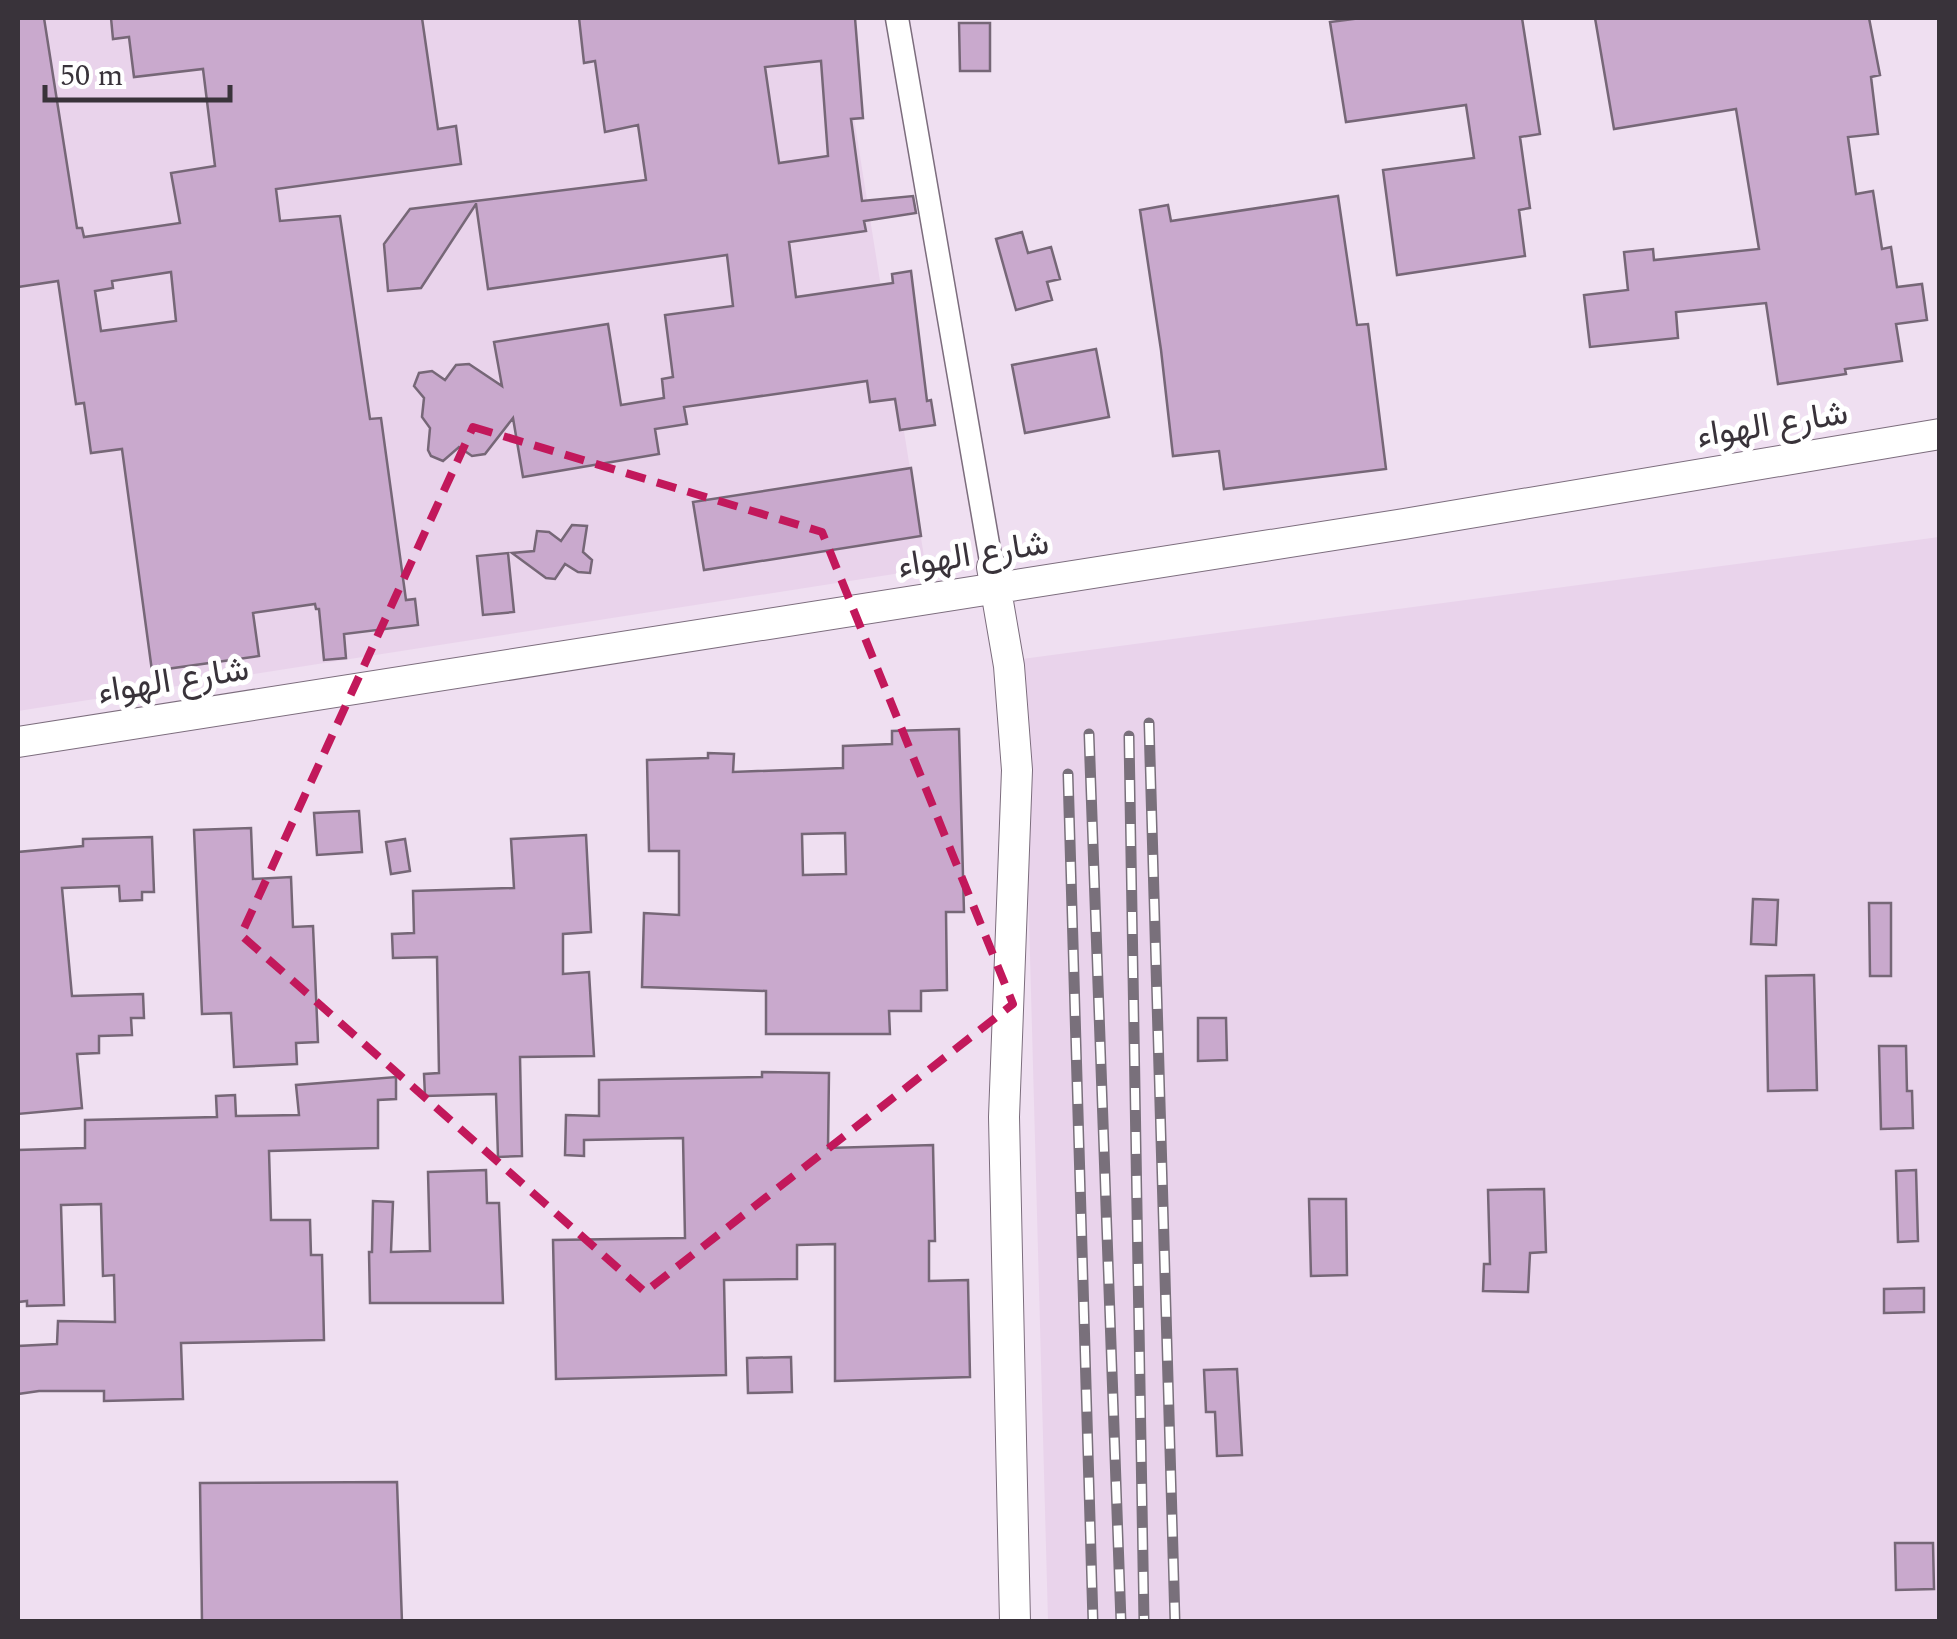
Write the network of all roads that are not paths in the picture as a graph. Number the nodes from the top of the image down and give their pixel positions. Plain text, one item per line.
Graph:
1 (898, 18) edge
2 (1940, 434) edge
3 (993, 577) junction
4 (18, 742) edge
5 (1015, 1622) edge

1 - 3 street
2 - 3 street, شارع الهواء
3 - 4 street, شارع الهواء
3 - 5 street

